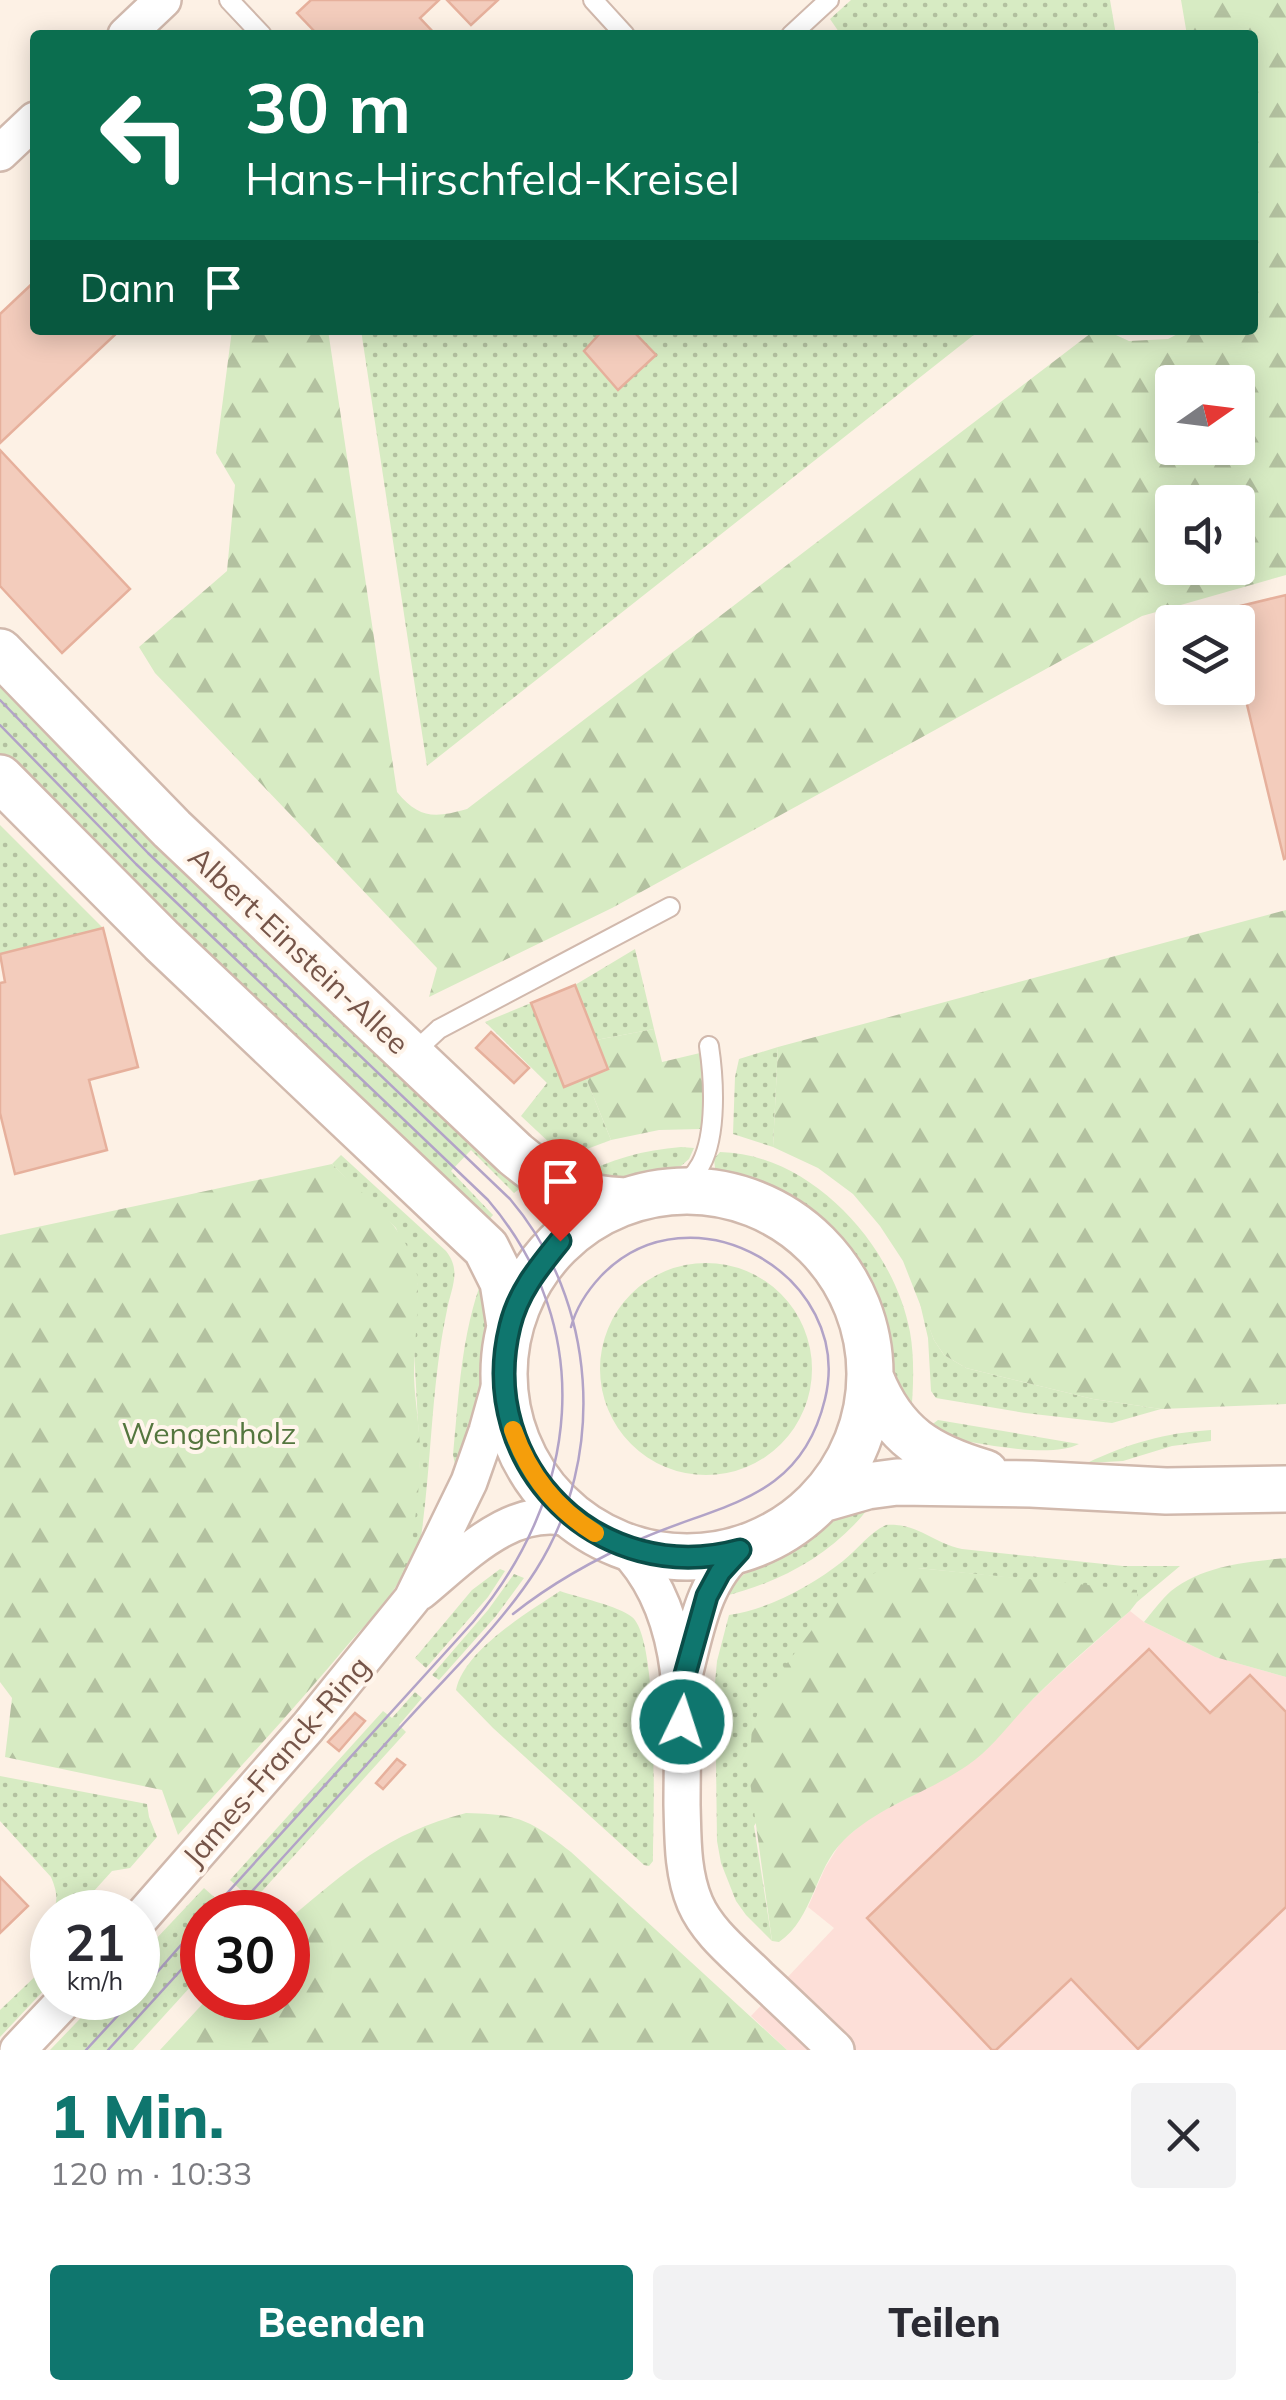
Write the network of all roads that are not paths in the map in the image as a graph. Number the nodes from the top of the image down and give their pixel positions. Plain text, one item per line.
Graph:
1 (163, 0) edge
2 (229, 0) edge
3 (592, 0) edge
4 (830, 0) edge
5 (131, 30) edge
6 (257, 30) edge
7 (620, 30) edge
8 (797, 30) edge
9 (30, 125) edge
10 (0, 153) edge
11 (0, 652) edge
12 (0, 778) edge
13 (670, 907) dead end
14 (709, 1046) dead end
15 (411, 1056) junction
16 (673, 1191) junction
17 (626, 1201) junction
18 (510, 1326) junction
19 (504, 1370) junction
20 (871, 1379) junction
21 (1031, 1484) junction
22 (1286, 1488) edge
23 (825, 1498) junction
24 (576, 1520) junction
25 (623, 1546) junction
26 (740, 1550) junction
27 (412, 1599) junction
28 (682, 1685) junction
29 (160, 1896) edge
30 (46, 2020) edge
31 (18, 2050) edge
32 (836, 2050) edge

1 - 5 street
2 - 6 lane
3 - 7 lane
4 - 8 lane
9 - 10 street
11 - 15 street, Albert-Einstein-Allee
12 - 18 street
13 - 15 lane
14 - 16 lane
15 - 17 street, Albert-Einstein-Allee
16 - 17 street
16 - 20 street
17 - 18 street
18 - 19 street
19 - 24 street
19 - 27 street, James-Franck-Ring
20 - 21 street
20 - 23 street
21 - 22 street
21 - 23 street
23 - 26 street
24 - 25 street
24 - 27 street, James-Franck-Ring
25 - 26 street
25 - 28 street
26 - 28 street
27 - 29 street, James-Franck-Ring
28 - 32 street
30 - 31 street

